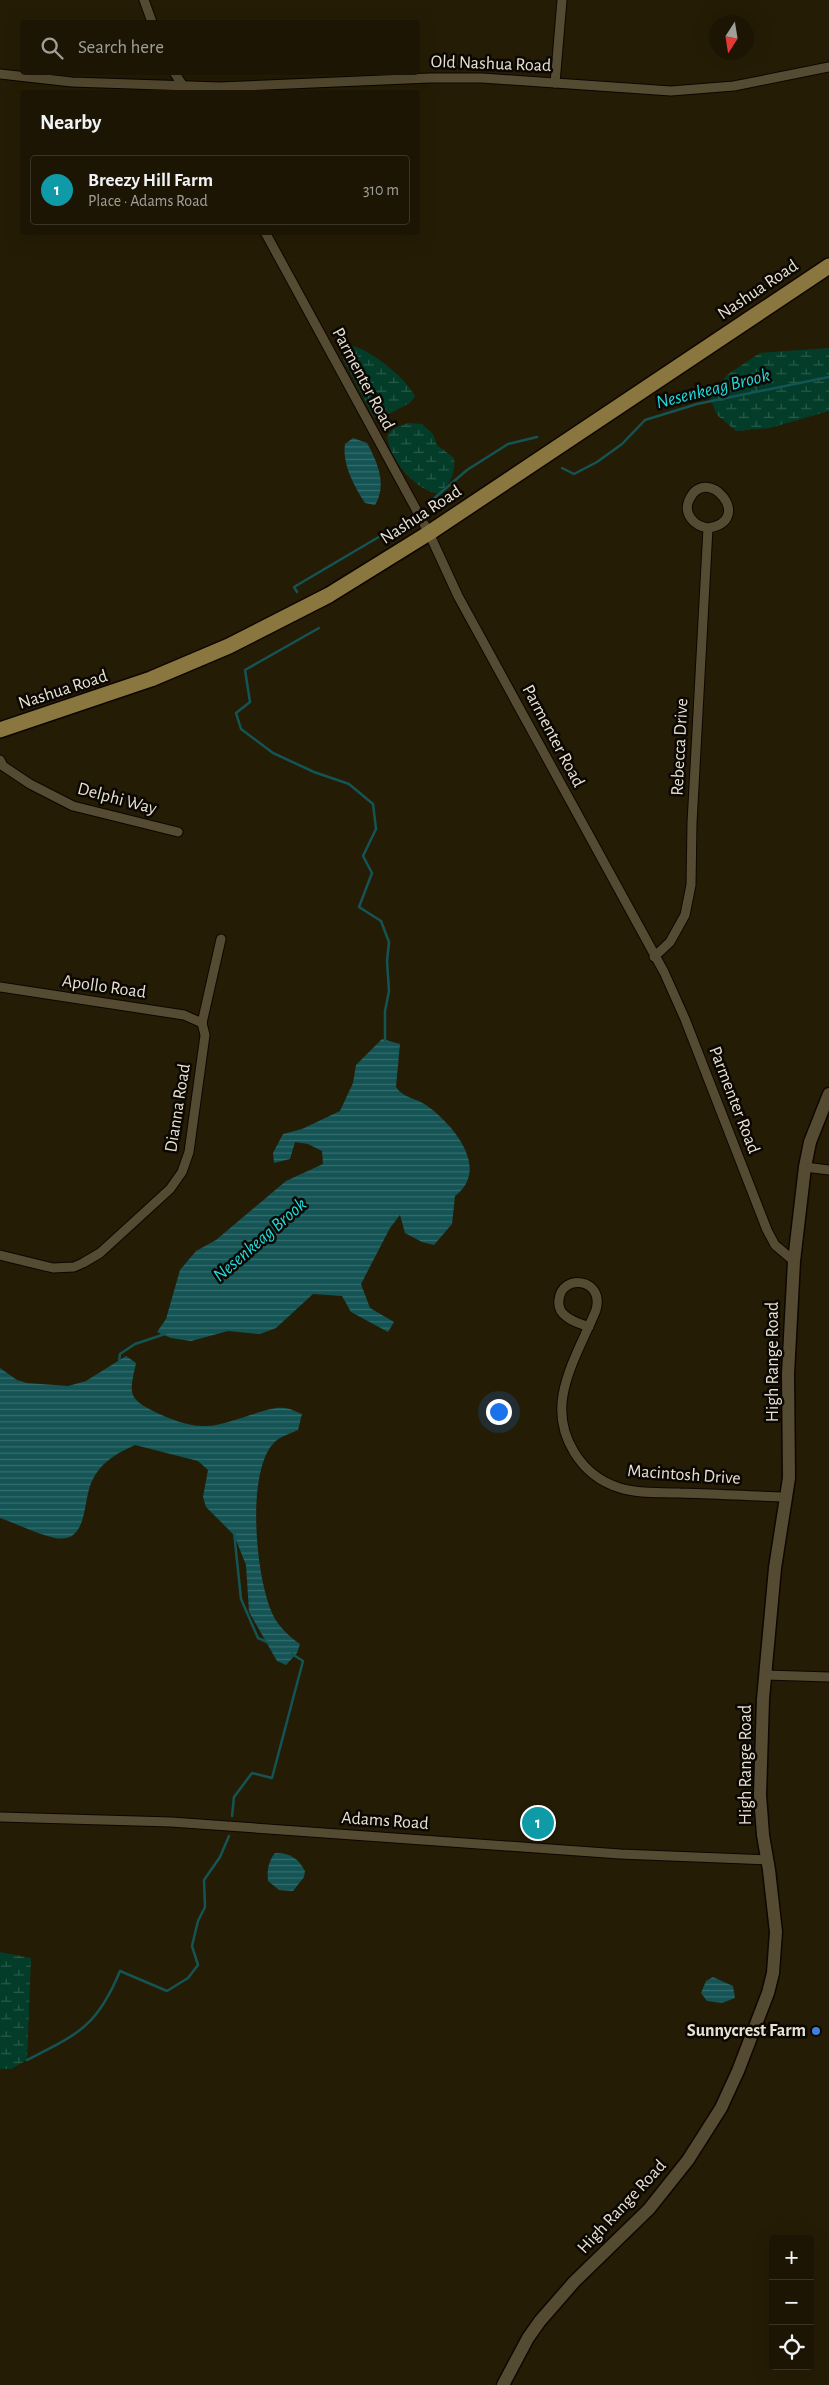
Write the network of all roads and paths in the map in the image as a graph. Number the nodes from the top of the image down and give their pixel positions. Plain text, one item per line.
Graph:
1 (144, 0) edge
2 (562, 0) edge
3 (151, 20) edge
4 (829, 67) edge
5 (0, 74) edge
6 (176, 75) edge
7 (556, 83) junction
8 (185, 89) edge
9 (267, 235) edge
10 (829, 266) edge
11 (708, 528) junction
12 (429, 533) junction
13 (0, 730) edge
14 (0, 760) edge
15 (178, 832) dead end
16 (221, 939) dead end
17 (654, 957) junction
18 (0, 987) edge
19 (202, 1022) junction
20 (829, 1094) edge
21 (805, 1167) junction
22 (829, 1170) edge
23 (0, 1255) edge
24 (794, 1261) junction
25 (589, 1327) junction
26 (787, 1497) junction
27 (766, 1675) junction
28 (829, 1677) edge
29 (0, 1817) edge
30 (768, 1860) junction
31 (503, 2385) edge

1 - 3 street
2 - 7 street
4 - 7 street, Old Nashua Road
5 - 8 street, Old Nashua Road
6 - 8 street
7 - 8 street, Old Nashua Road
9 - 12 street, Parmenter Road
10 - 12 main road, Nashua Road
11 - 11 street
11 - 17 street, Rebecca Drive
12 - 13 main road, Nashua Road
12 - 17 street, Parmenter Road
14 - 15 street, Delphi Way
16 - 19 street, Dianna Road
17 - 24 street, Parmenter Road
18 - 19 street, Apollo Road
19 - 23 street, Dianna Road
20 - 21 street, High Range Road
21 - 22 street
21 - 24 street, High Range Road
24 - 26 street, High Range Road
25 - 25 street, Macintosh Drive
25 - 26 street, Macintosh Drive
26 - 27 street, High Range Road
27 - 28 street
27 - 30 street, High Range Road
29 - 30 street, Adams Road
30 - 31 street, High Range Road

